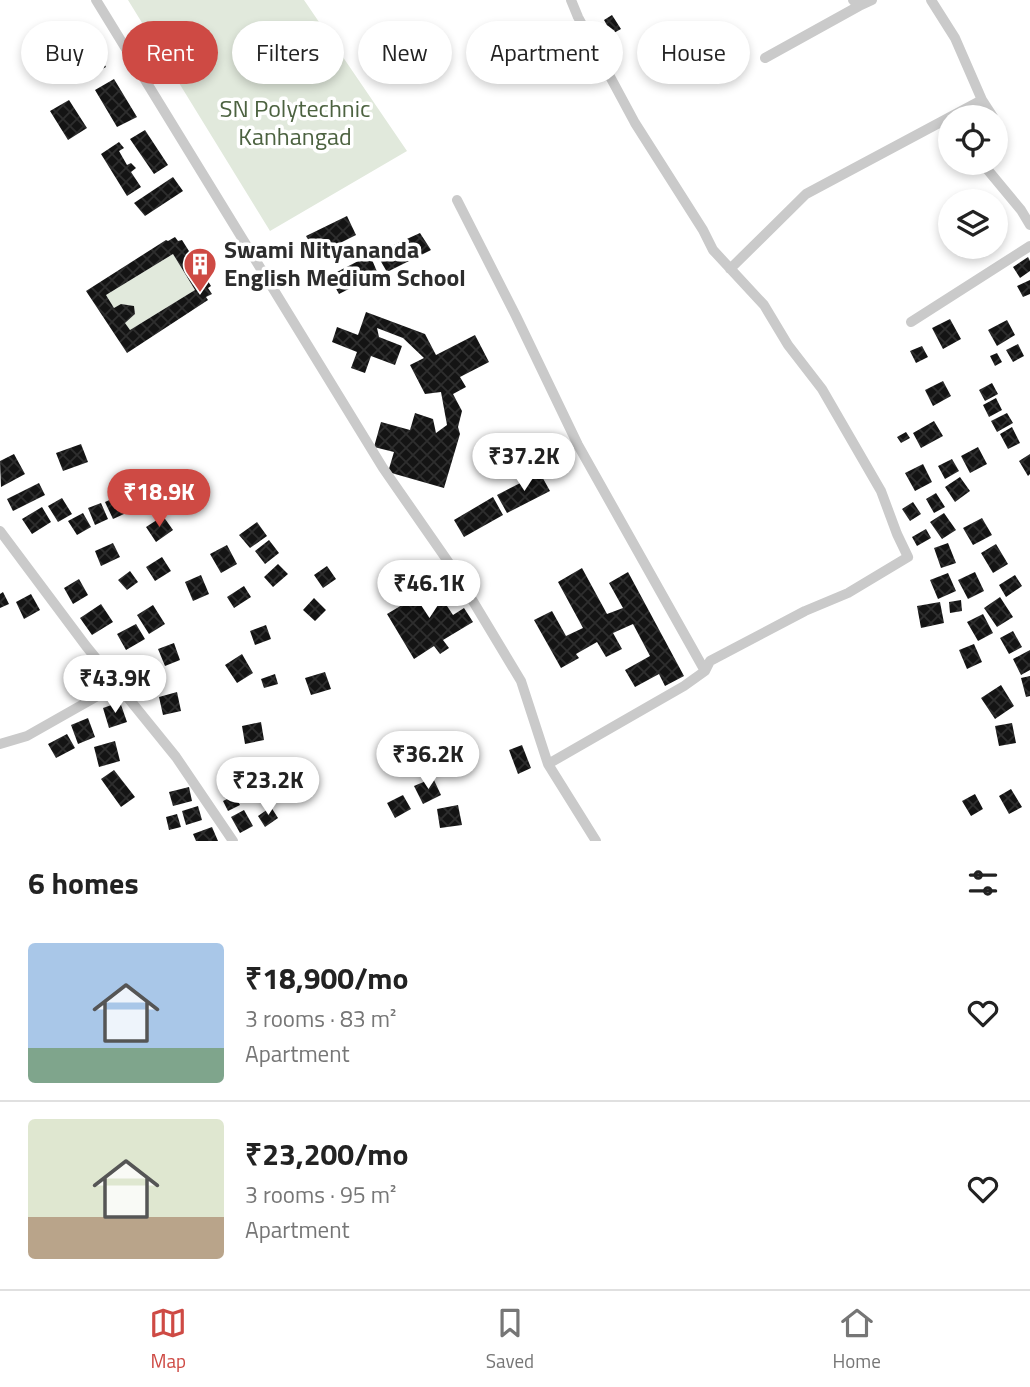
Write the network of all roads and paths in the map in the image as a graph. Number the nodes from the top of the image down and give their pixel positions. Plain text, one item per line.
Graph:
1 (96, 0) edge
2 (571, 0) edge
3 (872, 0) edge
4 (931, 0) edge
5 (856, 3) edge
6 (765, 58) dead end
7 (982, 100) junction
8 (985, 105) edge
9 (992, 175) edge
10 (457, 200) dead end
11 (1030, 225) edge
12 (1030, 246) edge
13 (730, 269) junction
14 (911, 322) dead end
15 (0, 531) edge
16 (705, 671) junction
17 (117, 685) junction
18 (0, 744) edge
19 (548, 764) junction
20 (233, 841) edge
21 (596, 841) edge

1 - 19 street
2 - 13 street
3 - 5 street
4 - 7 street
5 - 6 street
7 - 8 street
7 - 13 street
9 - 11 street
10 - 16 street
12 - 14 street
13 - 16 street
15 - 17 street
16 - 19 street
17 - 18 street
17 - 20 street
19 - 21 street

